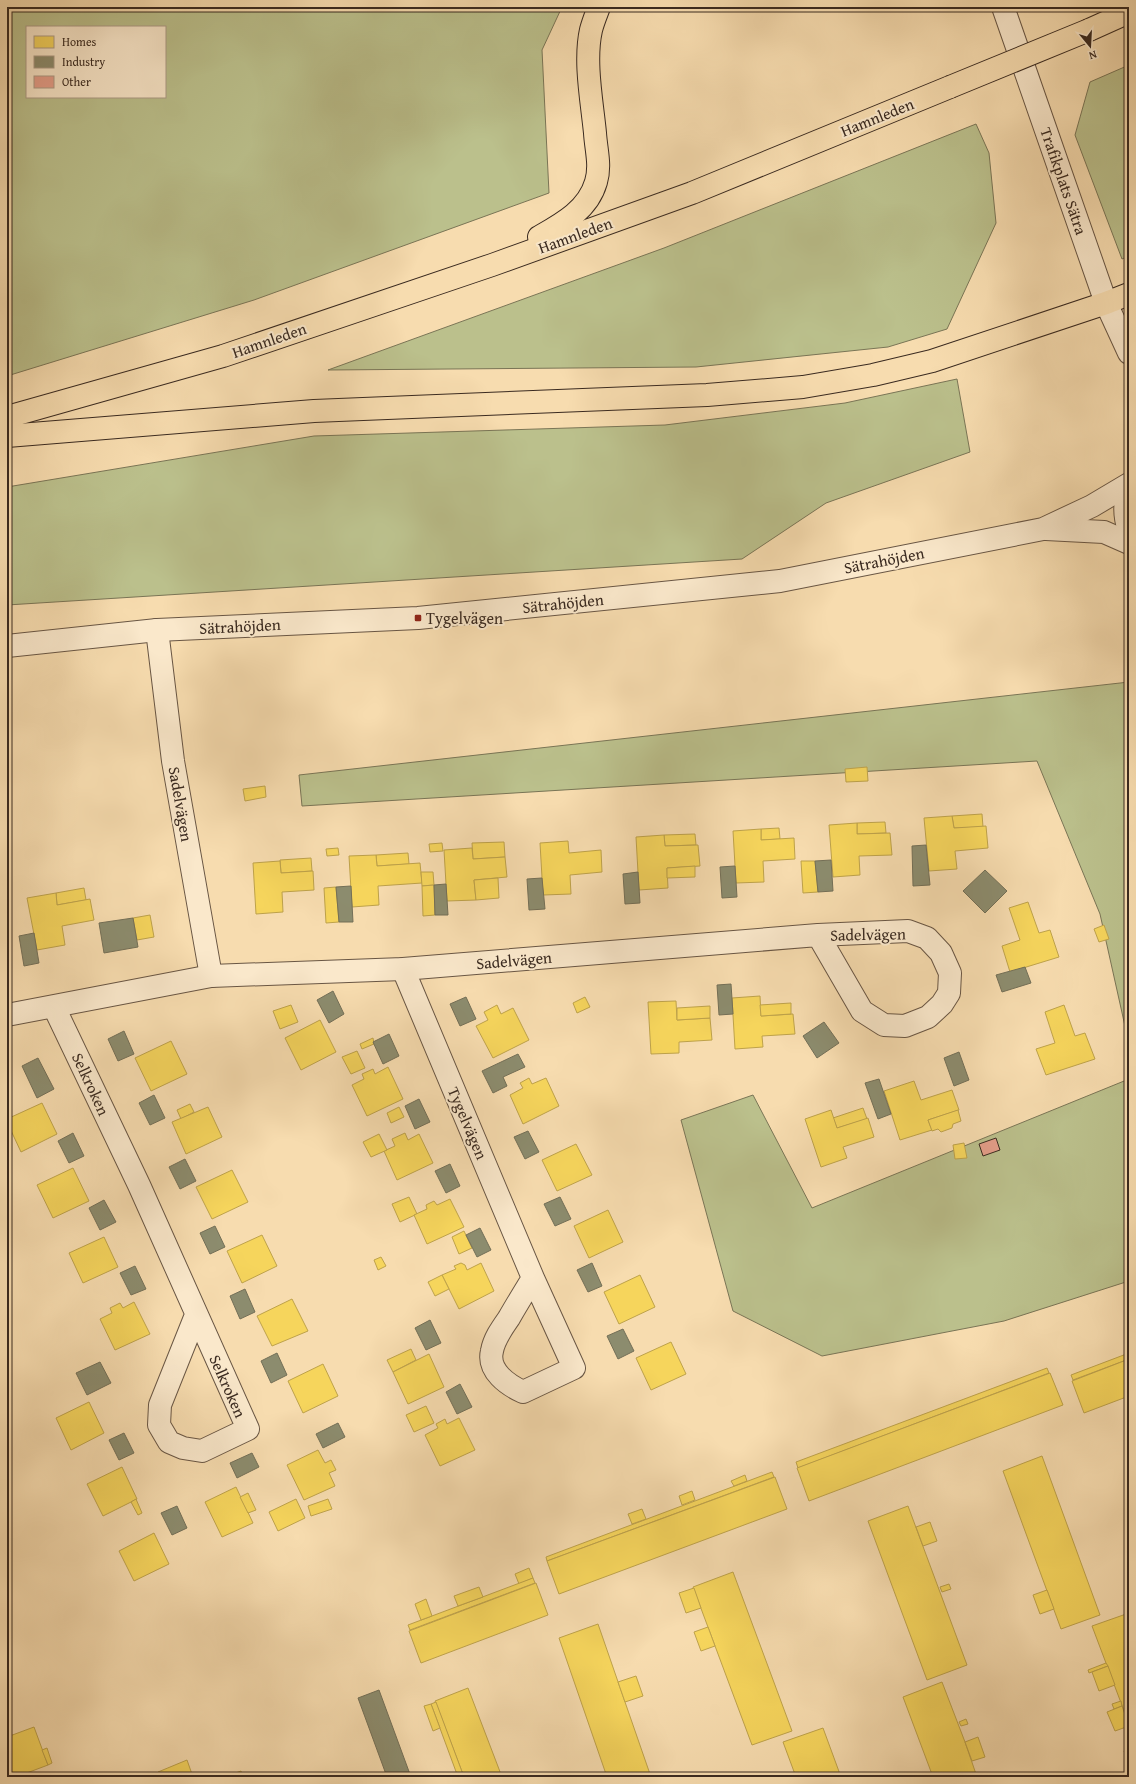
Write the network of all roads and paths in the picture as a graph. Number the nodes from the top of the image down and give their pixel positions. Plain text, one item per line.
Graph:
1 (599, 7) edge
2 (1003, 7) edge
3 (1129, 12) edge
4 (492, 265) junction
5 (1129, 294) edge
6 (1106, 303) junction
7 (1129, 353) edge
8 (7, 417) edge
9 (7, 436) edge
10 (1129, 484) edge
11 (1129, 488) edge
12 (1043, 529) junction
13 (1129, 531) edge
14 (1129, 543) edge
15 (157, 630) junction
16 (7, 646) edge
17 (818, 935) junction
18 (403, 969) junction
19 (211, 976) junction
20 (54, 1007) junction
21 (7, 1015) edge
22 (533, 1278) junction
23 (196, 1315) junction

1 - 4 main road
2 - 6 street, Trafikplats Sätra
3 - 4 main road, Hamnleden, bridge
4 - 8 main road, Hamnleden
5 - 6 main road
6 - 7 street, Trafikplats Sätra
6 - 9 main road
10 - 12 street, Sätrahöjden
11 - 13 street
12 - 14 street, Sätrahöjden
12 - 15 street, Sätrahöjden
15 - 16 street, Sätrahöjden
15 - 19 street, Sadelvägen
17 - 17 street, Sadelvägen
17 - 18 street, Sadelvägen
18 - 19 street, Sadelvägen
18 - 22 street, Tygelvägen
19 - 20 street, Sadelvägen
20 - 21 street, Sadelvägen
20 - 23 street, Selkroken
22 - 22 street, Tygelvägen
23 - 23 street, Selkroken

